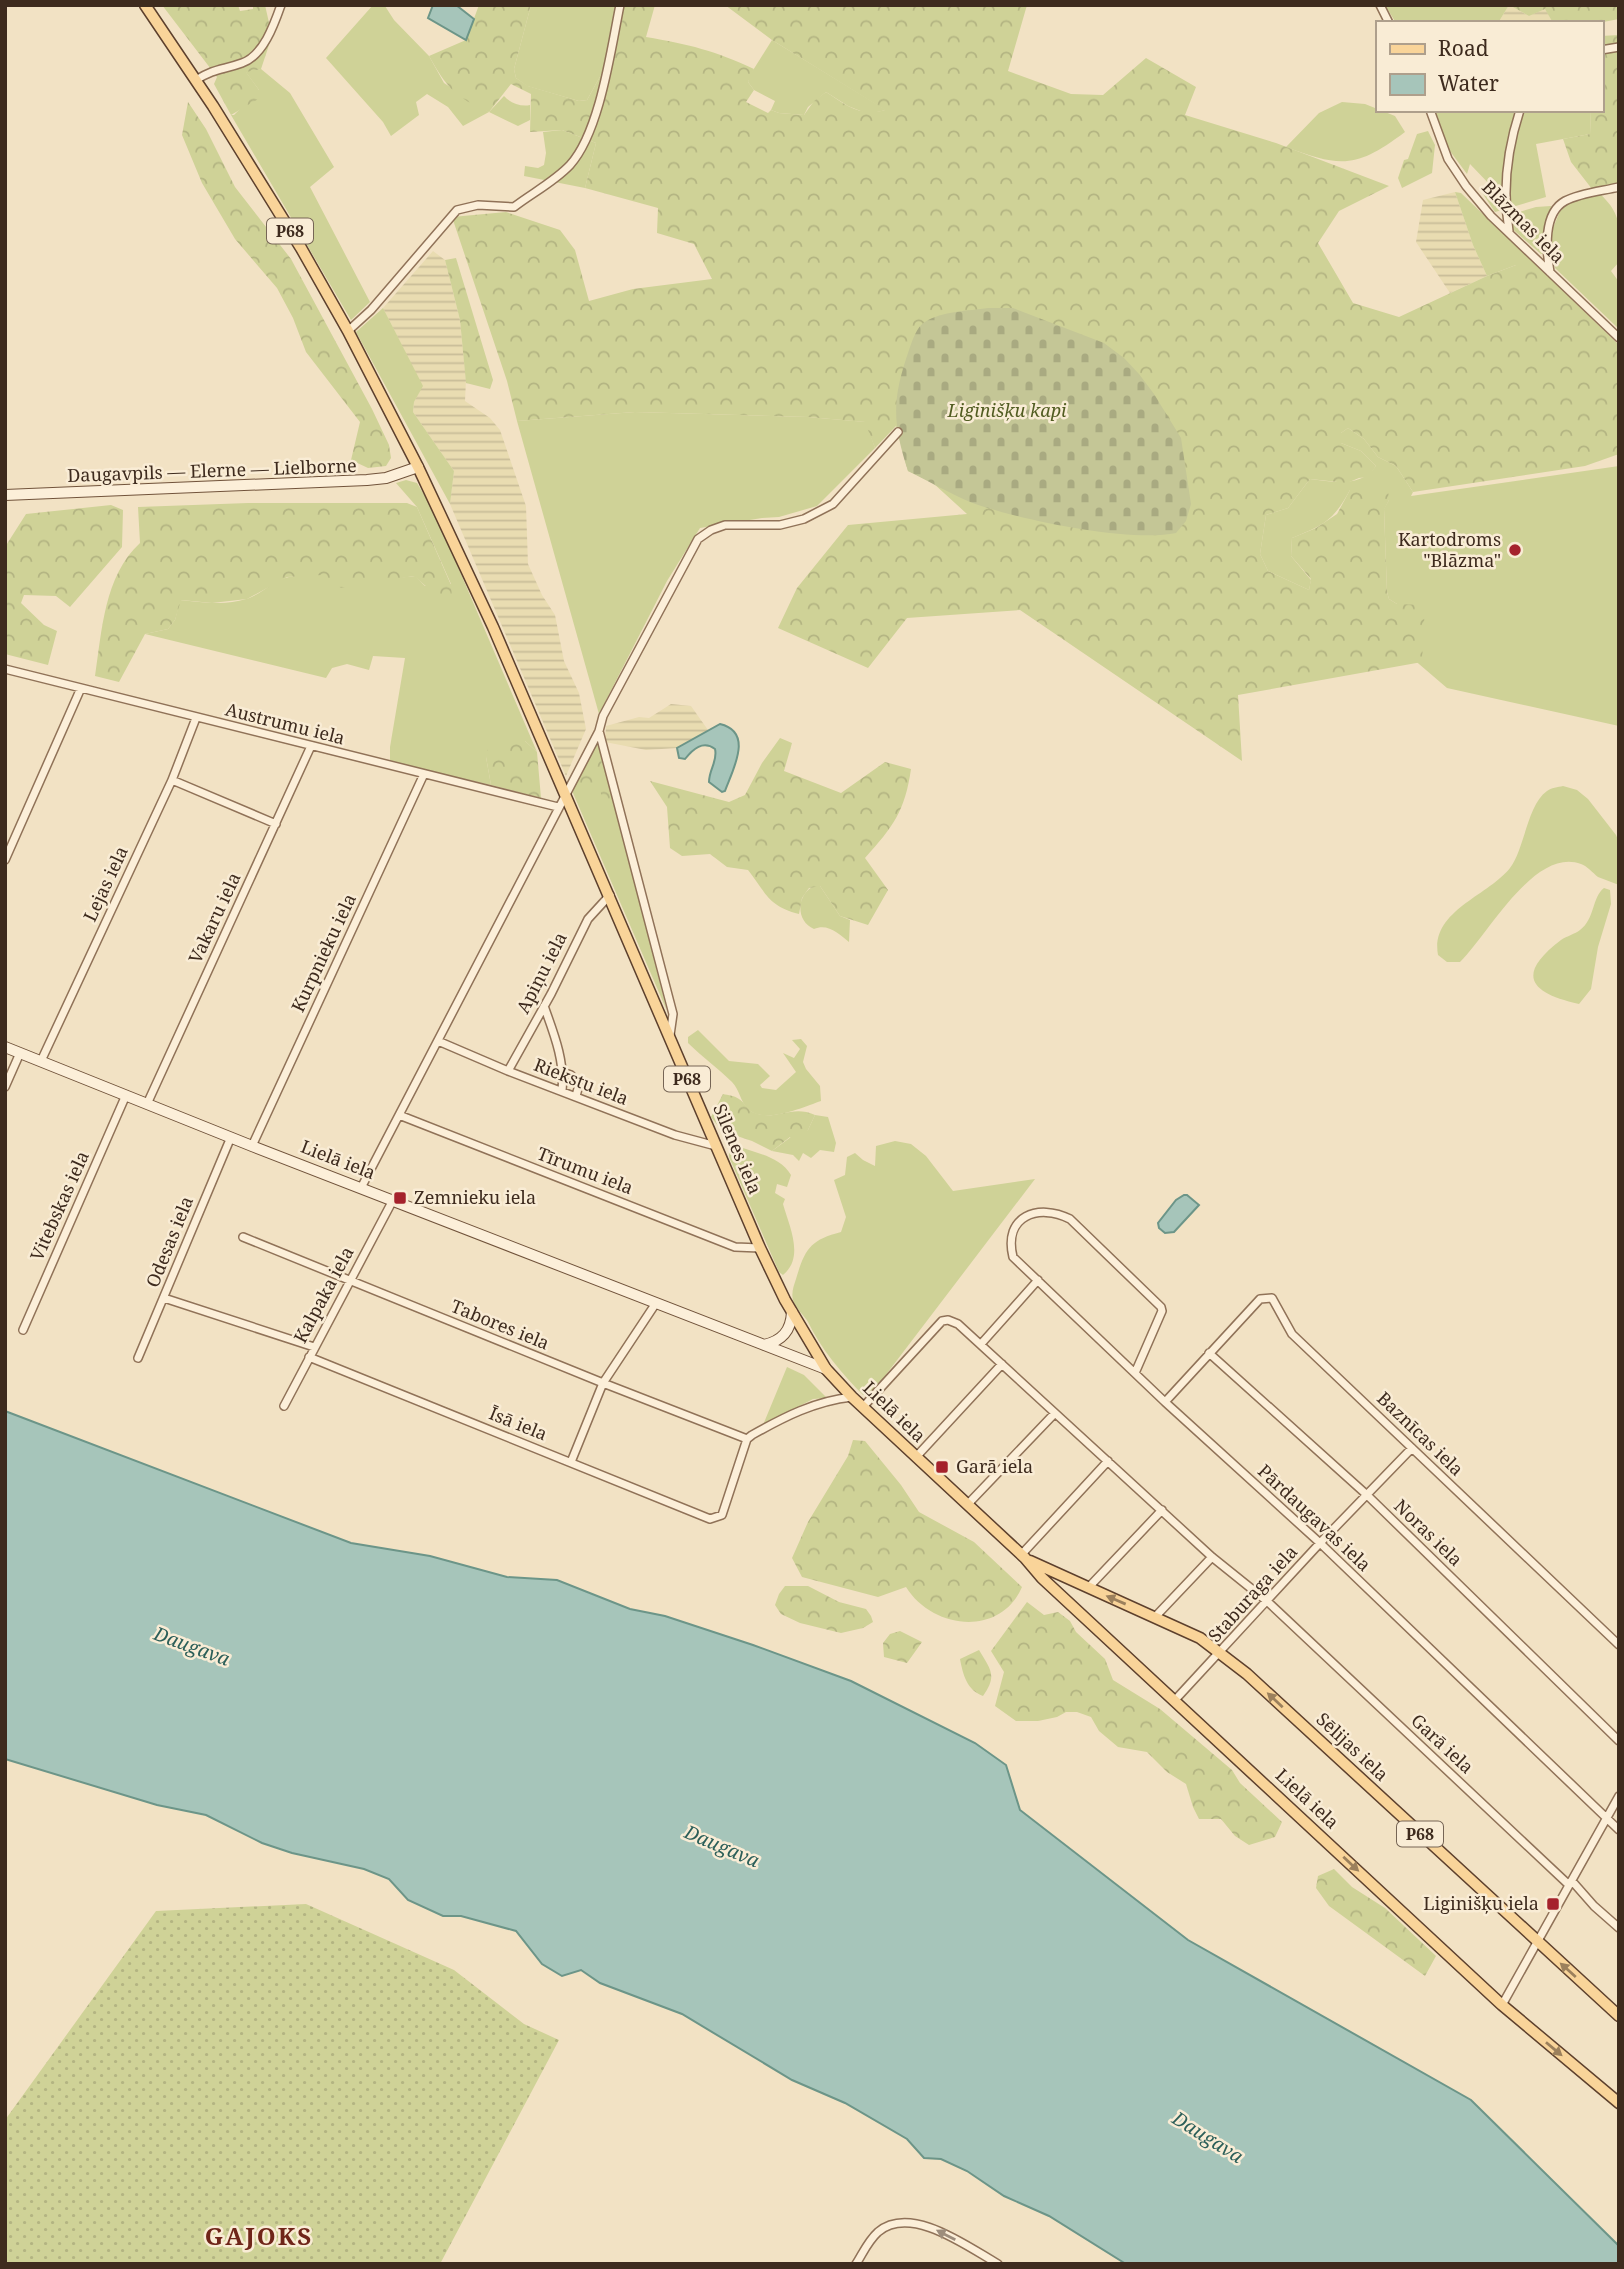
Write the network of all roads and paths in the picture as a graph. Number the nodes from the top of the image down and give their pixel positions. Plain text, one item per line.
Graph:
1 (145, 5) edge
2 (281, 5) edge
3 (620, 5) edge
4 (196, 80) junction
5 (1431, 112) edge
6 (1519, 112) edge
7 (1619, 187) edge
8 (1509, 231) junction
9 (1550, 272) junction
10 (348, 331) junction
11 (1619, 338) edge
12 (898, 432) dead end
13 (418, 467) junction
14 (5, 495) edge
15 (5, 669) edge
16 (80, 688) junction
17 (196, 718) junction
18 (599, 730) junction
19 (311, 747) junction
20 (425, 774) junction
21 (172, 780) junction
22 (566, 795) junction
23 (558, 807) junction
24 (276, 824) junction
25 (5, 860) edge
26 (610, 894) junction
27 (544, 1006) junction
28 (669, 1037) junction
29 (438, 1041) junction
30 (5, 1047) edge
31 (20, 1053) junction
32 (41, 1061) junction
33 (508, 1071) junction
34 (562, 1072) junction
35 (5, 1087) edge
36 (562, 1091) junction
37 (126, 1095) junction
38 (576, 1096) junction
39 (147, 1104) junction
40 (400, 1115) junction
41 (231, 1137) junction
42 (252, 1146) junction
43 (716, 1146) junction
44 (361, 1188) junction
45 (393, 1200) junction
46 (243, 1237) dead end
47 (760, 1248) junction
48 (1038, 1280) junction
49 (349, 1281) junction
50 (164, 1298) junction
51 (656, 1303) junction
52 (792, 1312) junction
53 (23, 1330) dead end
54 (981, 1344) junction
55 (763, 1345) junction
56 (314, 1347) junction
57 (1209, 1353) junction
58 (309, 1357) junction
59 (138, 1358) dead end
60 (1002, 1364) junction
61 (826, 1369) junction
62 (1135, 1373) junction
63 (603, 1383) junction
64 (852, 1397) junction
65 (1165, 1402) junction
66 (284, 1406) dead end
67 (863, 1407) junction
68 (1055, 1413) junction
69 (747, 1439) junction
70 (1412, 1448) junction
71 (916, 1457) junction
72 (1108, 1461) junction
73 (571, 1462) junction
74 (1367, 1495) junction
75 (967, 1505) junction
76 (1162, 1510) junction
77 (1320, 1543) junction
78 (1023, 1557) junction
79 (1212, 1557) junction
80 (1088, 1588) junction
81 (1268, 1602) junction
82 (1155, 1617) junction
83 (1619, 1645) edge
84 (1220, 1653) junction
85 (1175, 1700) junction
86 (1619, 1741) edge
87 (1619, 1796) edge
88 (1606, 1819) junction
89 (1619, 1830) edge
90 (1570, 1883) junction
91 (1619, 1928) edge
92 (1537, 1942) junction
93 (1502, 2004) junction
94 (1619, 2016) edge
95 (1619, 2103) edge
96 (856, 2264) edge
97 (998, 2264) edge

1 - 4 main road, P68
2 - 4 street
3 - 10 street
4 - 10 main road, P68
5 - 8 street, Blāzmas iela
6 - 8 street
7 - 9 street
8 - 9 street, Blāzmas iela
9 - 11 street, Blāzmas iela
10 - 13 main road, P68
12 - 18 street
13 - 14 street, Daugavpils — Elerne — Lielborne
13 - 22 main road, Silenes iela / P68
15 - 16 street, Austrumu iela
16 - 17 street, Austrumu iela
16 - 25 street
17 - 19 street, Austrumu iela
17 - 21 street, Lejas iela
18 - 22 street
18 - 28 street
19 - 20 street, Austrumu iela
19 - 24 street, Vakaru iela
20 - 23 street, Austrumu iela
20 - 42 street, Kurpnieku iela
21 - 24 street
21 - 32 street, Lejas iela
22 - 23 street
22 - 26 main road, Silenes iela / P68
23 - 29 street
24 - 39 street, Vakaru iela
26 - 27 street, Apiņu iela
26 - 28 main road, Silenes iela / P68
27 - 33 street, Apiņu iela
27 - 34 street
28 - 43 main road, Silenes iela / P68
29 - 33 street, Riekstu iela
29 - 40 street
30 - 31 street, Lielā iela
31 - 32 street, Lielā iela
31 - 35 street
32 - 37 street, Lielā iela
33 - 36 street, Riekstu iela
34 - 36 street
34 - 38 street
36 - 38 street, Riekstu iela
37 - 39 street, Lielā iela
37 - 53 street, Vitebskas iela
38 - 43 street, Riekstu iela
39 - 41 street, Lielā iela
40 - 44 street
40 - 47 street, Tīrumu iela
41 - 42 street, Lielā iela
41 - 50 street, Odesas iela
42 - 44 street, Lielā iela
43 - 47 main road, Silenes iela / P68
44 - 45 street, Lielā iela
45 - 49 street, Kalpaka iela
45 - 51 street, Lielā iela
46 - 49 street, Tabores iela
47 - 52 main road, Silenes iela / P68
48 - 54 street
48 - 62 street, Pārdaugavas iela
48 - 62 street, Pārdaugavas iela
49 - 56 street, Kalpaka iela
49 - 63 street, Tabores iela
50 - 56 street
50 - 59 street, Odesas iela
51 - 55 street, Lielā iela
51 - 63 street
52 - 55 street
52 - 61 main road, Silenes iela / P68
54 - 60 street, Garā iela
54 - 67 street, Garā iela
55 - 61 street, Lielā iela
56 - 58 street, Kalpaka iela
57 - 65 street
57 - 70 street, Baznīcas iela
57 - 74 street, Noras iela
58 - 66 street, Kalpaka iela
58 - 73 street, Īsā iela
60 - 68 street, Garā iela
60 - 71 street
61 - 64 main road, Lielā iela / P68
62 - 65 street, Pārdaugavas iela
63 - 69 street, Tabores iela
63 - 73 street
64 - 67 main road, Lielā iela / P68
64 - 69 street
65 - 77 street, Pārdaugavas iela
67 - 71 main road, Lielā iela / P68
68 - 72 street, Garā iela
68 - 75 street
69 - 73 street, Īsā iela
70 - 74 street, Staburaga iela
70 - 83 street, Baznīcas iela
71 - 75 main road, Lielā iela / P68
72 - 76 street, Garā iela
72 - 78 street
74 - 77 street, Staburaga iela
74 - 86 street, Noras iela
75 - 78 main road, Lielā iela / P68
76 - 79 street, Garā iela
76 - 80 street
77 - 81 street, Staburaga iela
77 - 88 street, Pārdaugavas iela
78 - 80 main road, Sēlijas iela / P68
78 - 85 main road, Lielā iela / P68
79 - 81 street, Garā iela
79 - 82 street
82 -> 80 main road, Sēlijas iela / P68
81 - 84 street, Staburaga iela
81 - 90 street, Garā iela
82 - 84 main road, Sēlijas iela / P68
84 - 85 street, Staburaga iela
92 -> 84 main road, Sēlijas iela / P68
85 -> 93 main road, Lielā iela / P68
87 - 88 street
88 - 89 street, Pārdaugavas iela
88 - 90 street
90 - 91 street, Garā iela
90 - 92 street
92 - 93 street
94 -> 92 main road, Sēlijas iela / P68
93 -> 95 main road, Lielā iela / P68
97 -> 96 street

